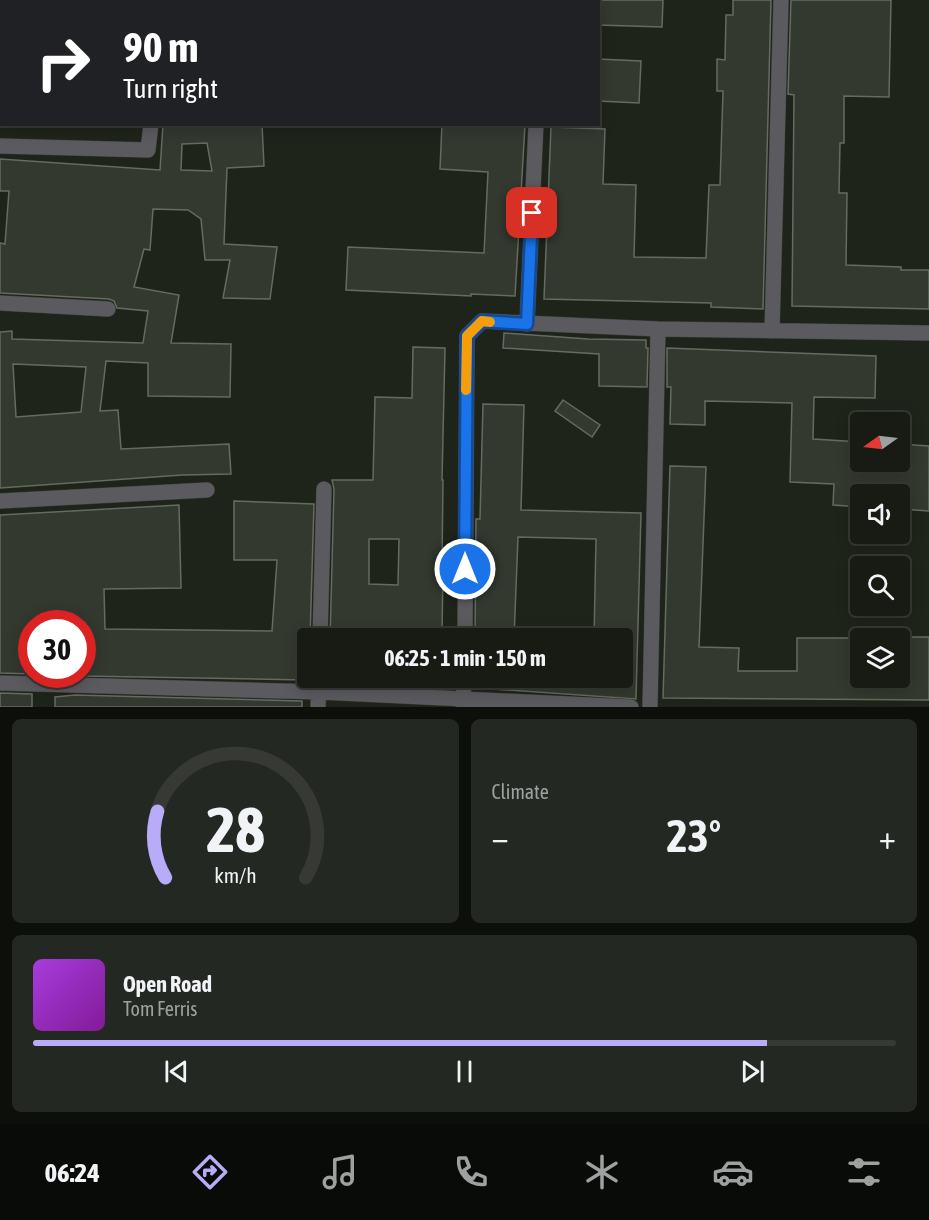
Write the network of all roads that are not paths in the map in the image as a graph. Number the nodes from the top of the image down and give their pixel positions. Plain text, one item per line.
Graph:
1 (781, 0) edge
2 (151, 126) edge
3 (536, 126) edge
4 (0, 146) edge
5 (0, 303) edge
6 (108, 309) dead end
7 (527, 324) junction
8 (658, 329) junction
9 (772, 331) junction
10 (929, 333) edge
11 (324, 489) dead end
12 (207, 490) dead end
13 (0, 501) edge
14 (320, 628) edge
15 (465, 628) edge
16 (0, 683) edge
17 (319, 692) edge
18 (464, 702) edge
19 (631, 707) edge
20 (650, 707) edge

1 - 9 street
2 - 4 street
3 - 7 street
5 - 6 street
7 - 8 street
7 - 15 street
8 - 9 street
8 - 20 street
9 - 10 street
11 - 14 street
12 - 13 street
16 - 17 street
17 - 18 street
18 - 19 street

